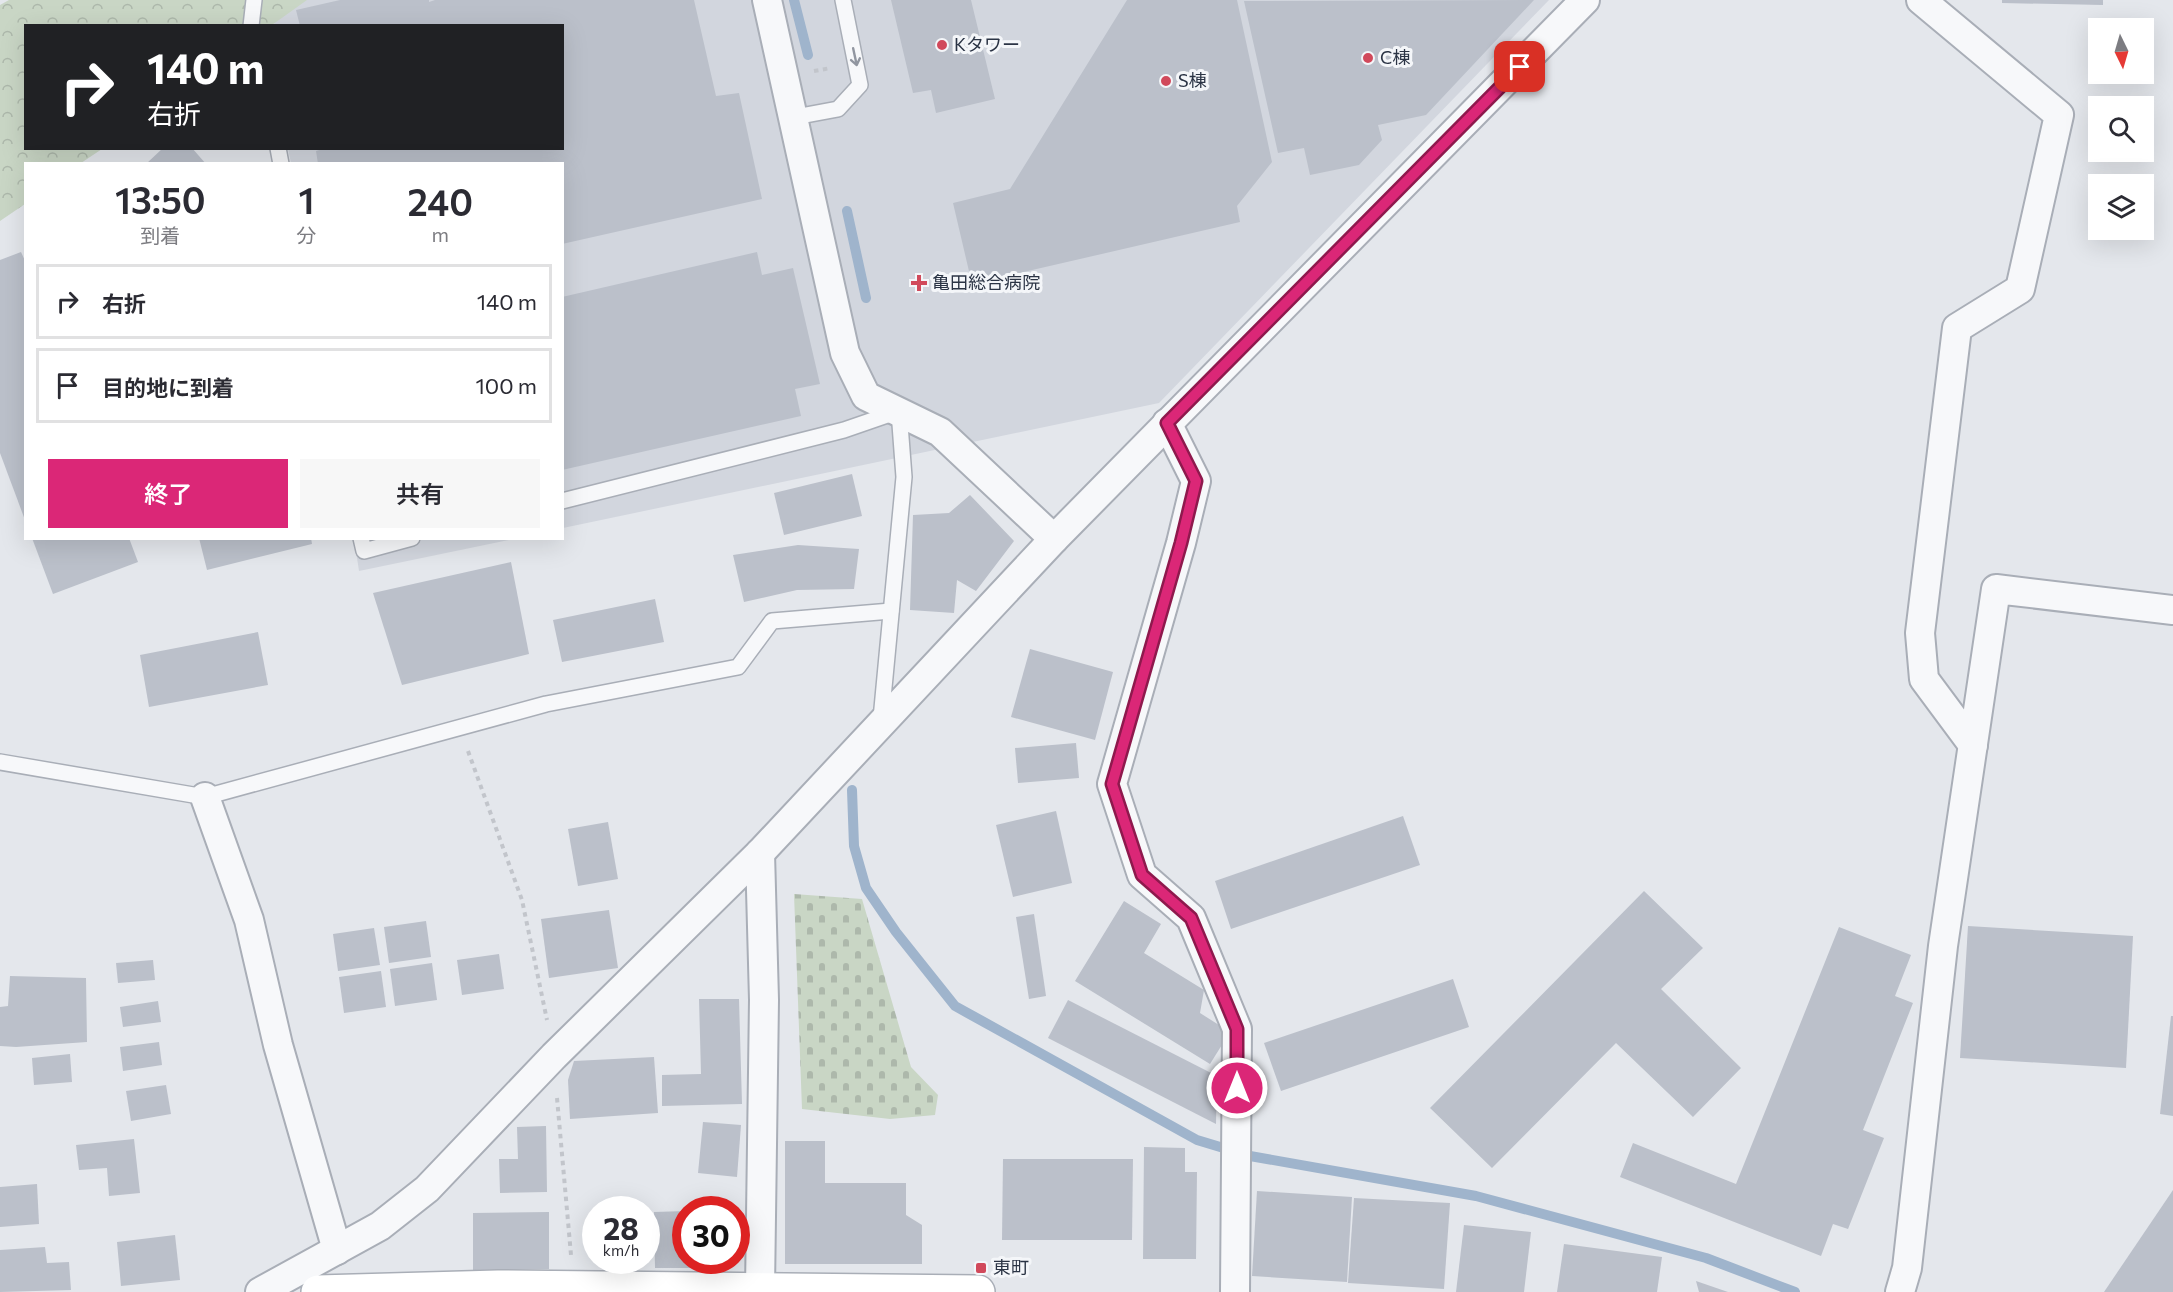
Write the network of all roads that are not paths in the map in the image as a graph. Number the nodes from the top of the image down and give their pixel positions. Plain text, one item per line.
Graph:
1 (254, 0) edge
2 (767, 0) edge
3 (843, 0) edge
4 (1585, 0) edge
5 (1921, 0) edge
6 (251, 24) edge
7 (795, 117) junction
8 (899, 411) junction
9 (1167, 423) junction
10 (564, 500) edge
11 (1054, 539) junction
12 (362, 540) edge
13 (404, 540) edge
14 (2173, 610) edge
15 (891, 611) junction
16 (873, 734) junction
17 (1973, 745) junction
18 (0, 762) edge
19 (205, 797) junction
20 (760, 853) junction
21 (337, 1250) junction
22 (741, 1290) edge
23 (260, 1292) edge
24 (318, 1292) edge
25 (978, 1292) edge
26 (1234, 1292) edge
27 (1900, 1292) edge

1 - 6 lane
2 - 7 street
3 -> 7 lane
4 - 9 street
5 - 17 street
7 - 8 street
8 - 10 lane
8 - 11 street
8 - 15 lane
9 - 11 street
9 - 26 street
11 - 16 street
12 - 13 lane
14 - 17 street
15 - 16 lane
15 - 19 lane
16 - 20 street
17 - 27 street
18 - 19 lane
19 - 21 street
20 - 21 street
20 - 22 street
21 - 23 street
22 - 24 main road
22 - 25 main road

